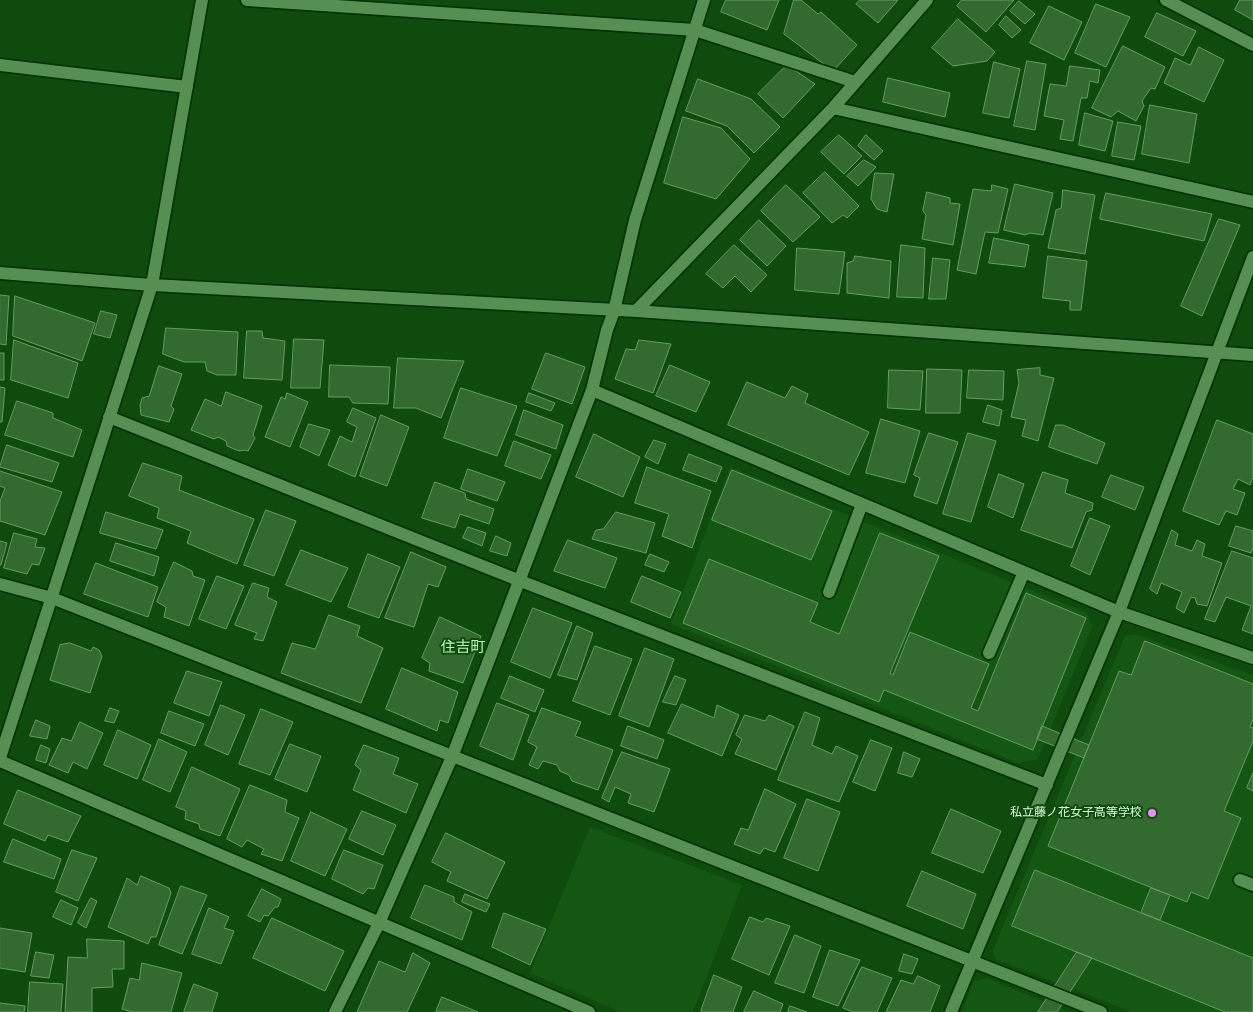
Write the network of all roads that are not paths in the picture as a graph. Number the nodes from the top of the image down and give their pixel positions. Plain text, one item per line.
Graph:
1 (202, 0) edge
2 (248, 0) edge
3 (704, 0) edge
4 (927, 0) edge
5 (1166, 0) edge
6 (695, 30) junction
7 (1253, 45) edge
8 (0, 65) edge
9 (855, 82) junction
10 (187, 87) junction
11 (833, 108) junction
12 (1253, 202) edge
13 (1253, 257) edge
14 (0, 272) edge
15 (152, 285) junction
16 (614, 310) junction
17 (636, 312) junction
18 (1218, 353) junction
19 (1253, 355) edge
20 (592, 390) junction
21 (109, 418) junction
22 (862, 504) junction
23 (1024, 572) junction
24 (518, 580) junction
25 (0, 584) edge
26 (829, 592) dead end
27 (52, 598) junction
28 (1119, 612) junction
29 (989, 653) dead end
30 (1253, 658) edge
31 (452, 757) junction
32 (0, 759) edge
33 (1047, 785) junction
34 (1240, 880) dead end
35 (1253, 885) edge
36 (379, 922) junction
37 (972, 962) junction
38 (335, 1012) edge
39 (589, 1012) edge
40 (951, 1012) edge
41 (1100, 1012) edge

1 - 10 street
2 - 6 street
3 - 6 street
4 - 9 street
5 - 7 street
6 - 9 street
6 - 16 street
8 - 10 street
9 - 11 street
10 - 15 street
11 - 12 street
11 - 17 street
13 - 18 street
14 - 15 street
15 - 16 street
15 - 21 street
16 - 17 street
16 - 20 street
17 - 18 street
18 - 19 street
18 - 28 street
20 - 22 street
20 - 24 street
21 - 24 street
21 - 27 street
22 - 23 street
22 - 26 street
23 - 28 street
23 - 29 street
24 - 31 street
24 - 33 street
25 - 27 street
27 - 31 street
27 - 32 street
28 - 30 street
28 - 33 street
31 - 36 street
31 - 37 street
32 - 36 street
33 - 37 street
34 - 35 street
36 - 38 street
36 - 39 street
37 - 40 street
37 - 41 street

